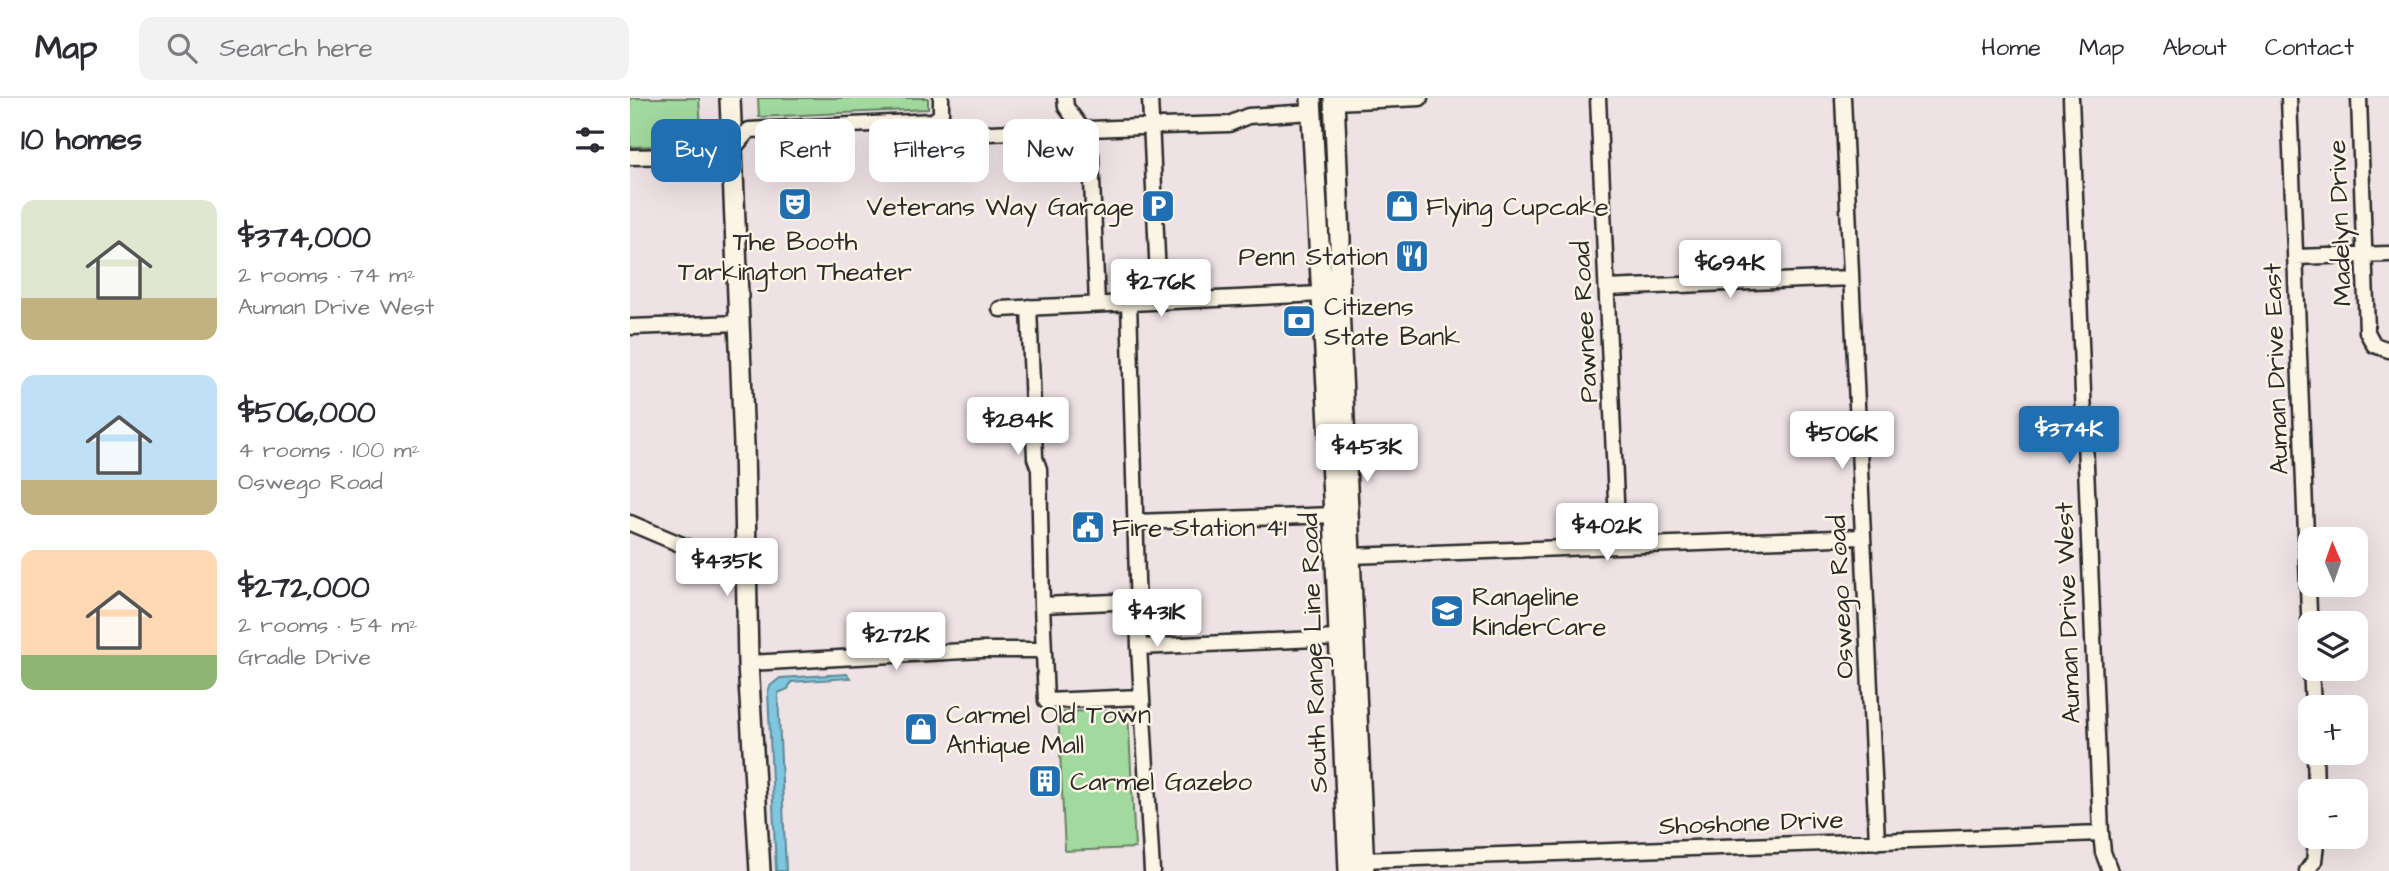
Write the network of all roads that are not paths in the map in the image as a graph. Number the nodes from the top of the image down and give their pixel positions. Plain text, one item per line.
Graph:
1 (730, 98) edge
2 (941, 98) edge
3 (1065, 98) edge
4 (1150, 98) edge
5 (1420, 98) edge
6 (1598, 98) edge
7 (1843, 98) edge
8 (2071, 98) edge
9 (2289, 98) edge
10 (2359, 98) edge
11 (1334, 100) edge
12 (1311, 105) edge
13 (731, 119) edge
14 (1075, 119) edge
15 (1161, 126) dead end
16 (1141, 127) dead end
17 (1099, 128) edge
18 (1003, 132) edge
19 (989, 133) dead end
20 (741, 140) edge
21 (651, 156) edge
22 (630, 157) edge
23 (733, 182) edge
24 (1092, 182) edge
25 (2389, 254) edge
26 (2364, 255) junction
27 (2295, 257) junction
28 (1851, 278) junction
29 (1607, 288) junction
30 (1321, 294) junction
31 (1159, 301) junction
32 (1129, 303) junction
33 (1097, 304) junction
34 (1029, 307) junction
35 (1000, 309) dead end
36 (740, 323) junction
37 (630, 327) edge
38 (2389, 350) edge
39 (1334, 515) junction
40 (1136, 522) junction
41 (630, 523) edge
42 (1862, 537) junction
43 (1619, 545) junction
44 (747, 554) junction
45 (1351, 556) junction
46 (1138, 601) junction
47 (1042, 605) junction
48 (2309, 611) edge
49 (1338, 638) junction
50 (1139, 647) junction
51 (1044, 650) junction
52 (748, 663) junction
53 (1142, 697) junction
54 (2101, 833) junction
55 (1877, 842) junction
56 (2316, 849) edge
57 (1359, 867) edge
58 (760, 871) edge
59 (1152, 871) edge
60 (2110, 871) edge
61 (2307, 871) edge

1 - 13 main road
2 - 20 street
3 - 14 street
4 - 31 street
5 - 11 street
6 - 29 street, Pawnee Road
7 - 28 street, Oswego Road
8 - 54 street, Auman Drive West
9 - 27 street, Auman Drive East
10 - 26 street, Madelyn Drive
11 - 45 main road, South Range Line Road
12 - 15 street
12 - 30 main road, South Range Line Road
16 - 17 street
18 - 19 street
21 - 22 street
23 - 36 main road
24 - 33 street
25 - 26 street
26 - 27 street
26 - 38 street, Madelyn Drive
27 - 48 street, Auman Drive East
28 - 29 street
28 - 42 street, Oswego Road
29 - 43 street, Pawnee Road
30 - 31 street
30 - 39 main road, South Range Line Road
31 - 32 street
32 - 33 street
32 - 40 street
33 - 34 street
34 - 35 street
34 - 47 street
36 - 37 street
36 - 44 main road
39 - 40 street
39 - 49 main road, South Range Line Road
40 - 46 street
41 - 44 street
42 - 43 street
42 - 55 street, Oswego Road
43 - 45 street
44 - 52 main road
45 - 57 main road, South Range Line Road
46 - 47 street
46 - 50 street
47 - 51 street
49 - 50 street
49 - 57 main road, South Range Line Road
50 - 53 street
51 - 52 street
51 - 53 street
52 - 58 main road
53 - 59 street
54 - 55 street, Shoshone Drive
54 - 60 street
55 - 57 street, Shoshone Drive
56 - 61 street

